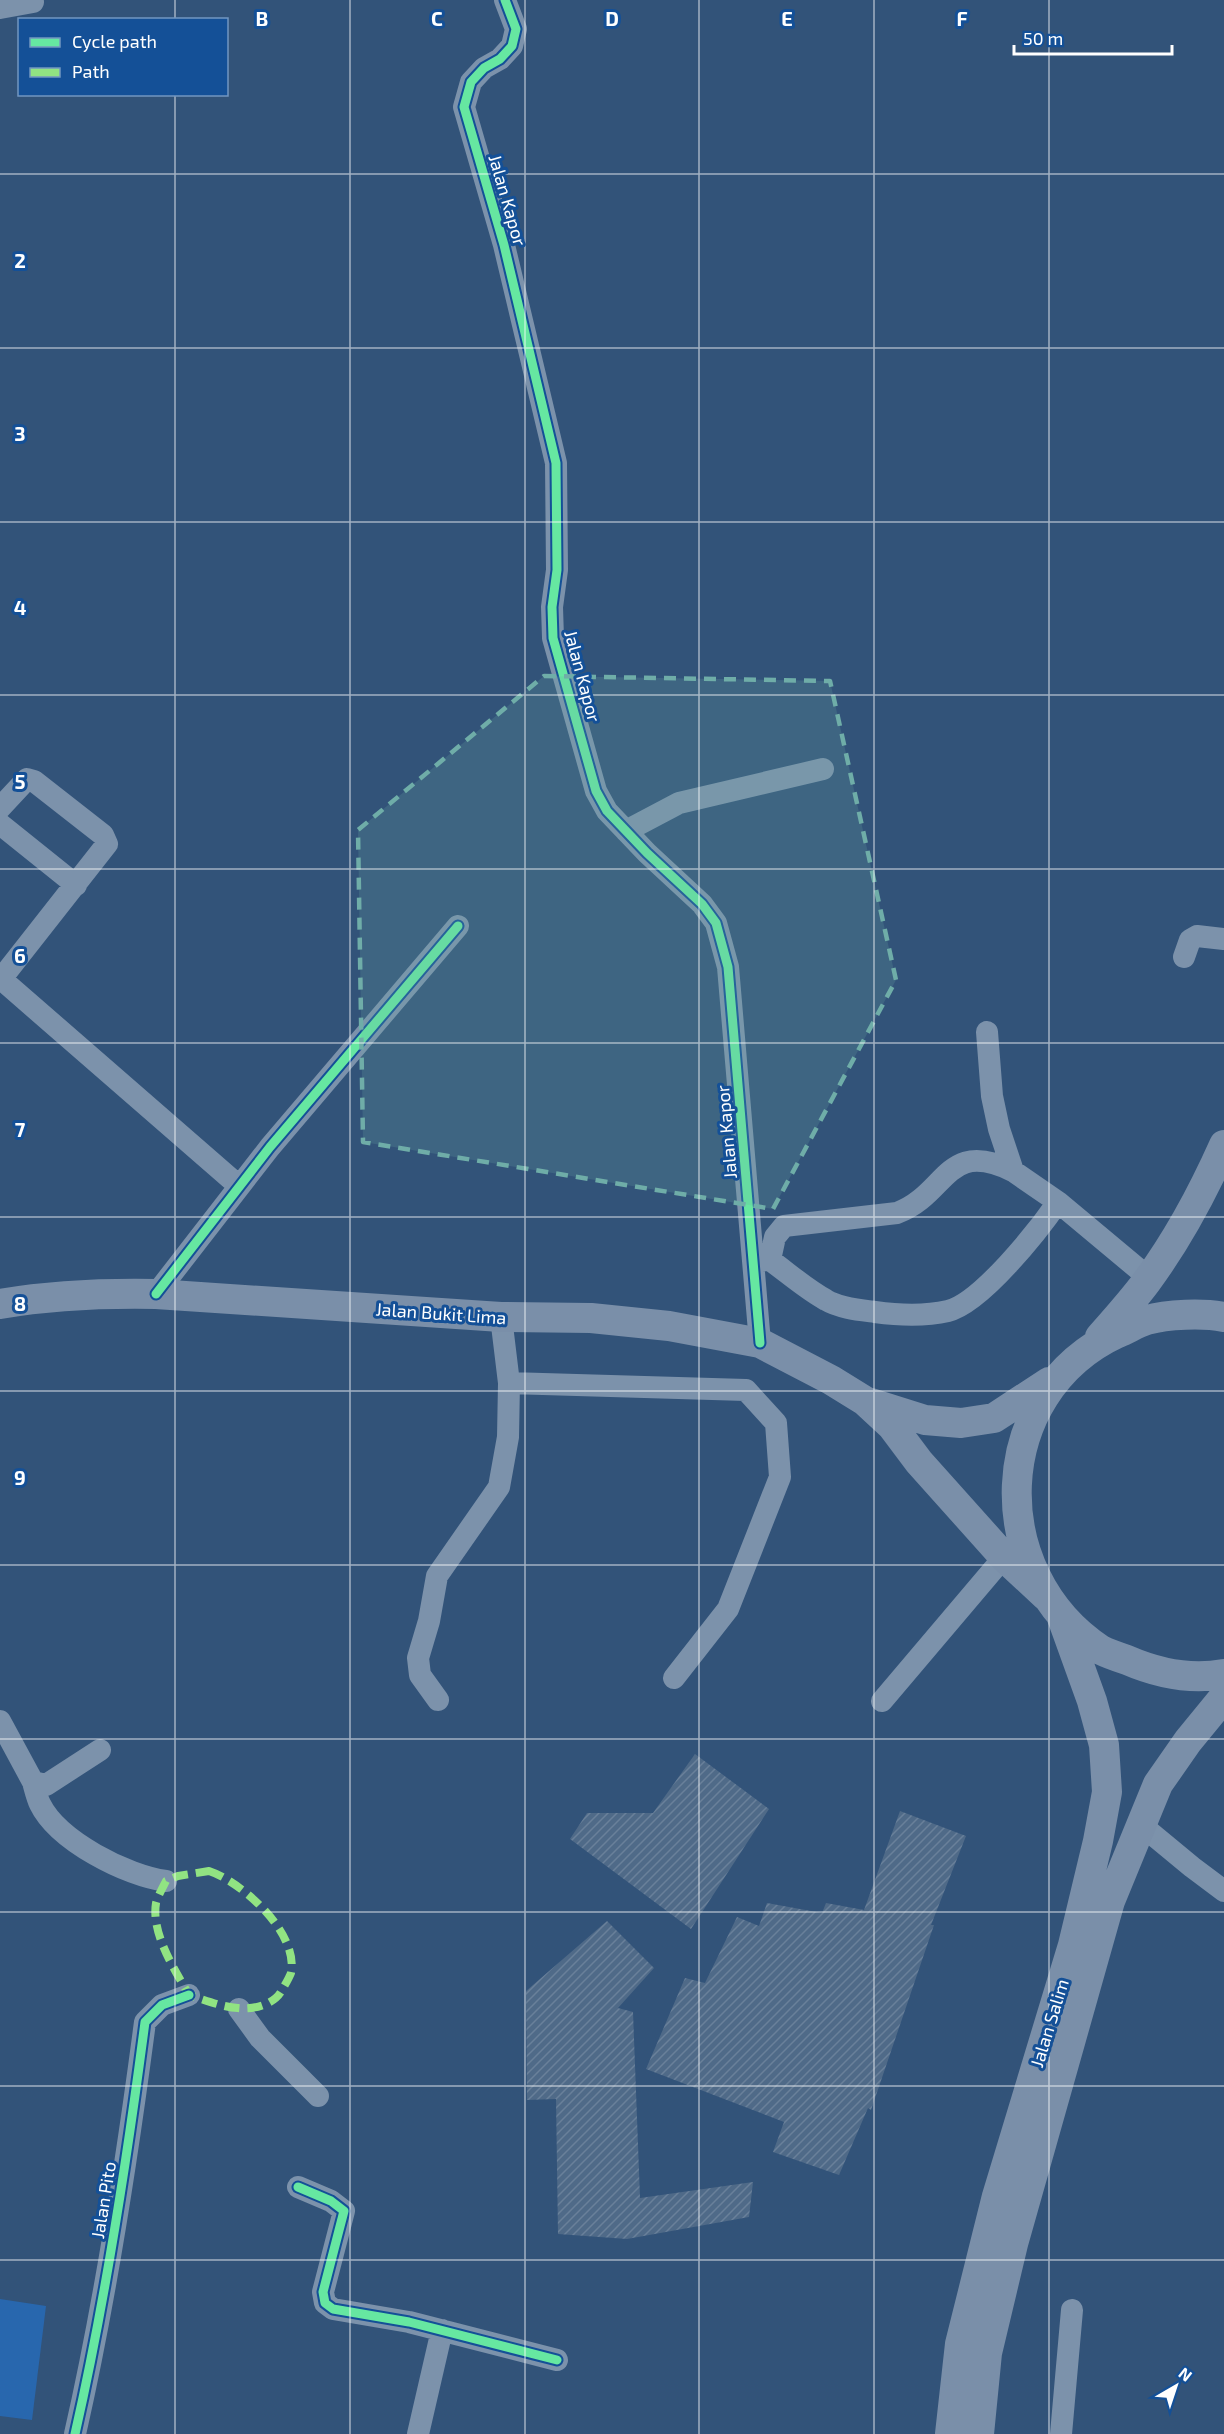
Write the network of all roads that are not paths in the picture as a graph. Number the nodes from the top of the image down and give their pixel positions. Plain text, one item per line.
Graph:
1 (505, 0) edge
2 (33, 2) dead end
3 (0, 8) edge
4 (823, 769) dead end
5 (0, 808) edge
6 (0, 824) edge
7 (626, 831) junction
8 (76, 885) junction
9 (458, 926) dead end
10 (1224, 939) edge
11 (1184, 957) dead end
12 (0, 979) edge
13 (987, 1032) dead end
14 (1224, 1145) edge
15 (1013, 1171) junction
16 (239, 1186) junction
17 (1058, 1202) junction
18 (762, 1260) junction
19 (1149, 1278) junction
20 (156, 1294) junction
21 (0, 1304) edge
22 (501, 1317) junction
23 (1224, 1317) edge
24 (760, 1343) junction
25 (1095, 1344) junction
26 (1059, 1375) junction
27 (509, 1383) junction
28 (865, 1401) junction
29 (1004, 1557) junction
30 (1053, 1606) junction
31 (1224, 1674) edge
32 (674, 1678) dead end
33 (1224, 1697) edge
34 (438, 1700) dead end
35 (882, 1701) dead end
36 (0, 1721) edge
37 (100, 1750) dead end
38 (33, 1782) junction
39 (1140, 1824) junction
40 (166, 1881) dead end
41 (1224, 1891) edge
42 (189, 1995) dead end
43 (239, 2008) dead end
44 (318, 2096) dead end
45 (298, 2187) dead end
46 (1072, 2310) dead end
47 (442, 2330) junction
48 (557, 2360) dead end
49 (75, 2434) edge
50 (418, 2434) edge
51 (950, 2434) edge
52 (979, 2434) edge
53 (1061, 2434) edge

1 - 7 street, Jalan Kapor
2 - 3 street
4 - 7 street
5 - 8 street
6 - 8 street
7 - 18 street, Jalan Kapor
8 - 12 street
9 - 16 street
10 - 11 street
12 - 16 street
13 - 15 street
14 - 19 main road
15 - 17 street
15 - 18 street
16 - 20 street
17 - 18 street
17 - 19 street
18 - 24 street, Jalan Kapor
19 - 25 main road
20 - 21 main road, Jalan Bukit Lima
20 - 22 main road, Jalan Bukit Lima
22 - 24 main road, Jalan Bukit Lima
22 - 27 street
23 - 25 main road
24 - 28 main road, Jalan Bukit Lima
25 - 26 main road
26 - 28 main road
26 - 30 main road, Jalan Salim
27 - 32 street
27 - 34 street
28 - 29 main road
29 - 30 main road
29 - 35 street
30 - 31 main road
30 - 51 main road, Jalan Salim
33 - 39 main road, Jalan Salim
36 - 38 street
37 - 38 street
38 - 40 street
39 - 41 street
39 - 52 main road, Jalan Salim
42 - 49 street, Jalan Pito
43 - 44 street
45 - 47 street
46 - 53 street
47 - 48 street
47 - 50 street

